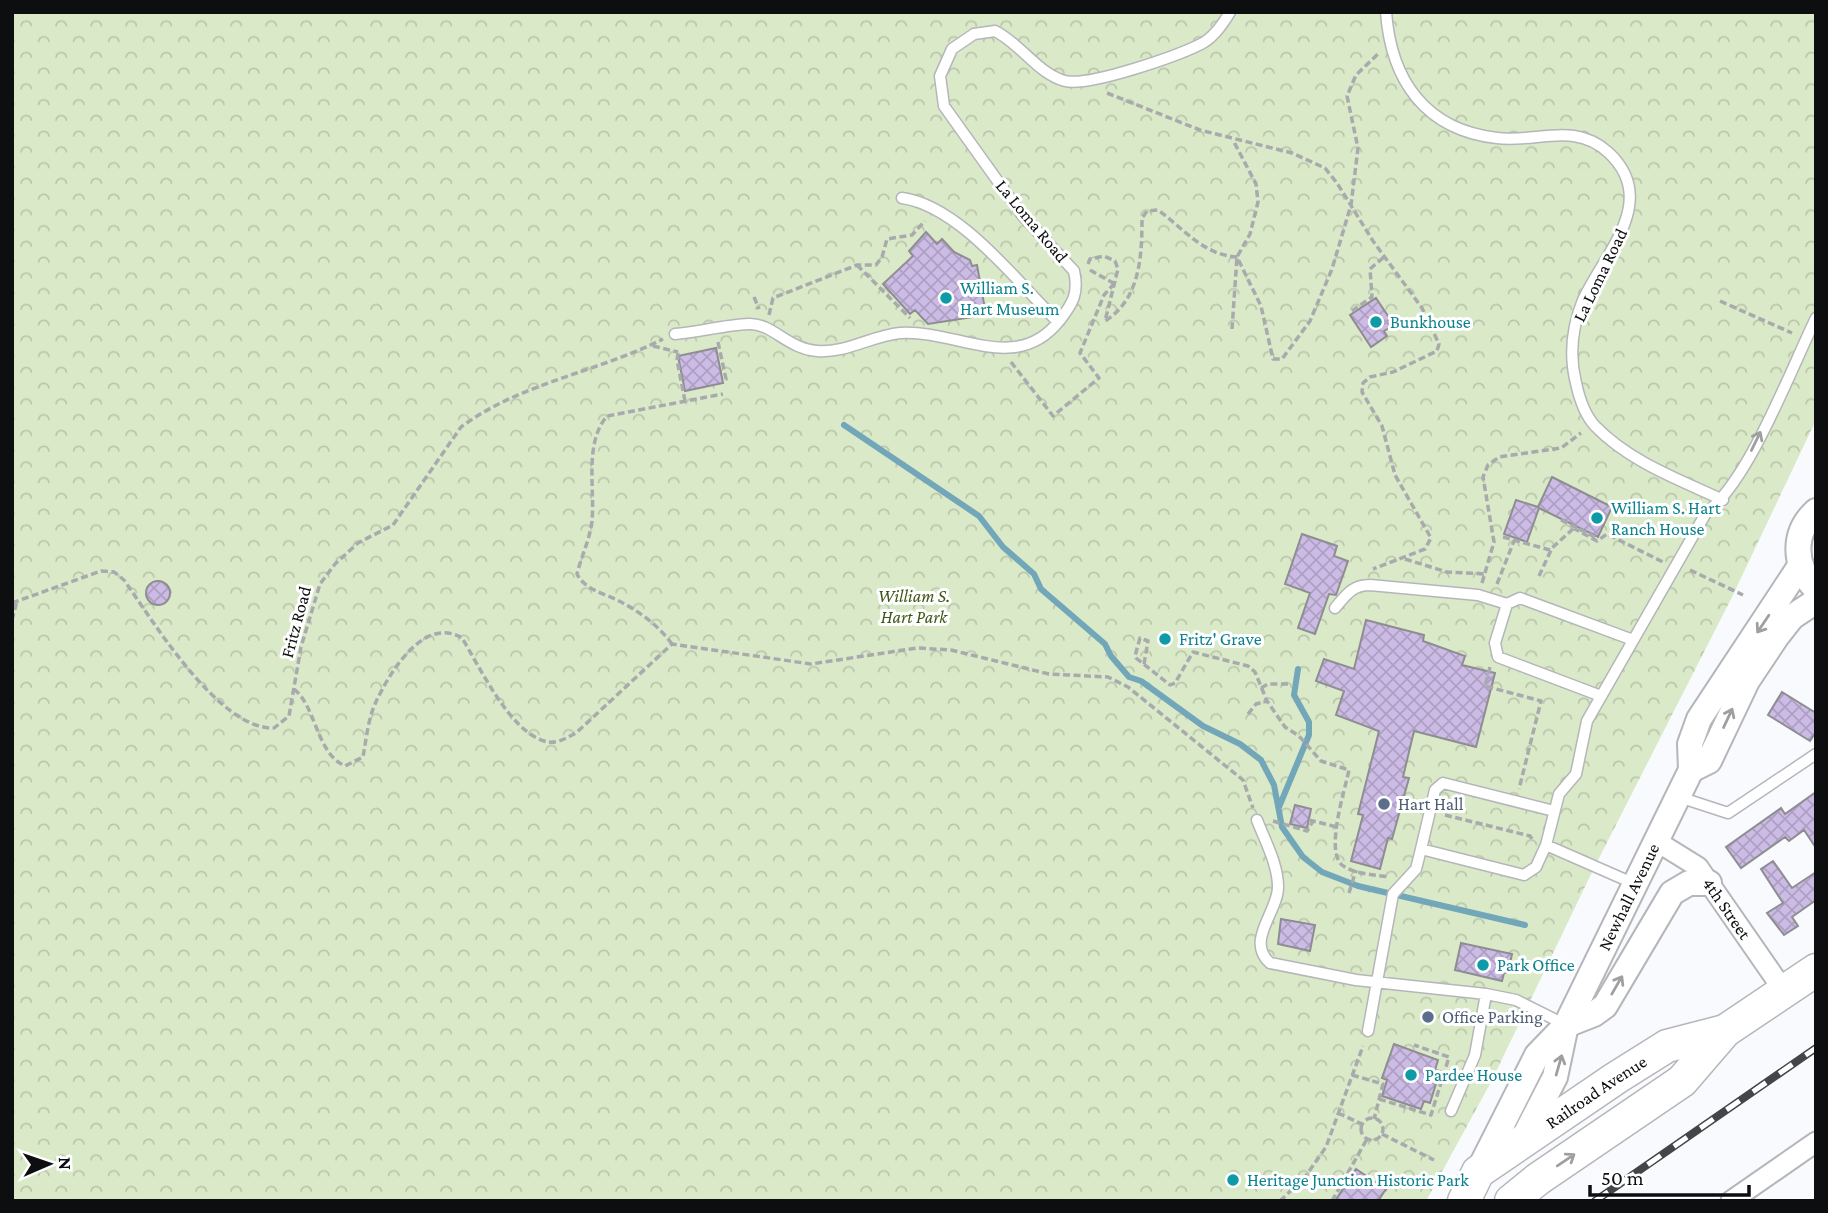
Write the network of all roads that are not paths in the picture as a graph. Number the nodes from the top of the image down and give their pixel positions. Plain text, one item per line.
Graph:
1 (1230, 12) edge
2 (1386, 12) edge
3 (902, 198) dead end
4 (1816, 318) edge
5 (1058, 322) junction
6 (675, 334) road end
7 (1723, 500) junction
8 (1816, 511) edge
9 (1800, 566) junction
10 (1816, 589) edge
11 (1816, 601) edge
12 (1507, 604) junction
13 (1335, 608) dead end
14 (1633, 640) junction
15 (1601, 696) junction
16 (1816, 754) edge
17 (1691, 771) junction
18 (1678, 796) junction
19 (1554, 811) junction
20 (1257, 820) road end
21 (1656, 841) junction
22 (1421, 849) junction
23 (1544, 850) junction
24 (1709, 883) junction
25 (1635, 884) junction
26 (1816, 970) edge
27 (1380, 982) junction
28 (1784, 991) junction
29 (1486, 994) junction
30 (1566, 1026) junction
31 (1368, 1031) road end
32 (1725, 1031) junction
33 (1451, 1111) dead end
34 (1816, 1142) edge
35 (1520, 1144) junction
36 (1478, 1172) junction
37 (1464, 1201) edge
38 (1504, 1201) edge
39 (1511, 1201) edge
40 (1731, 1201) edge

1 - 5 lane, La Loma Road
2 - 7 lane, La Loma Road
3 - 5 lane
7 -> 4 lane
5 - 6 lane, La Loma Road
7 - 14 lane
8 - 9 street
9 - 10 street
9 -> 17 street, Newhall Avenue
17 -> 11 street, Newhall Avenue
12 - 13 lane
12 - 14 lane
12 - 15 lane
14 - 15 lane
15 - 19 lane
16 - 18 lane
17 - 18 street, Newhall Avenue
18 - 21 street, Newhall Avenue
19 - 22 lane
19 - 23 lane
20 - 27 lane
21 - 24 street, 4th Street
21 - 25 street, Newhall Avenue
22 - 23 lane
22 - 27 lane
23 - 25 lane
24 - 28 street, 4th Street
30 -> 24 street
25 - 30 street, Newhall Avenue
26 - 28 main road, Railroad Avenue
27 - 29 lane
27 - 31 lane
28 - 32 main road, Railroad Avenue
29 - 30 lane
29 - 33 lane
35 -> 30 street, Newhall Avenue
30 - 36 street, Newhall Avenue
32 - 35 main road, Railroad Avenue
39 -> 32 main road, Railroad Avenue
34 - 40 street
35 - 36 main road, Railroad Avenue
35 - 38 main road, Newhall Avenue
36 - 37 main road, Newhall Avenue

